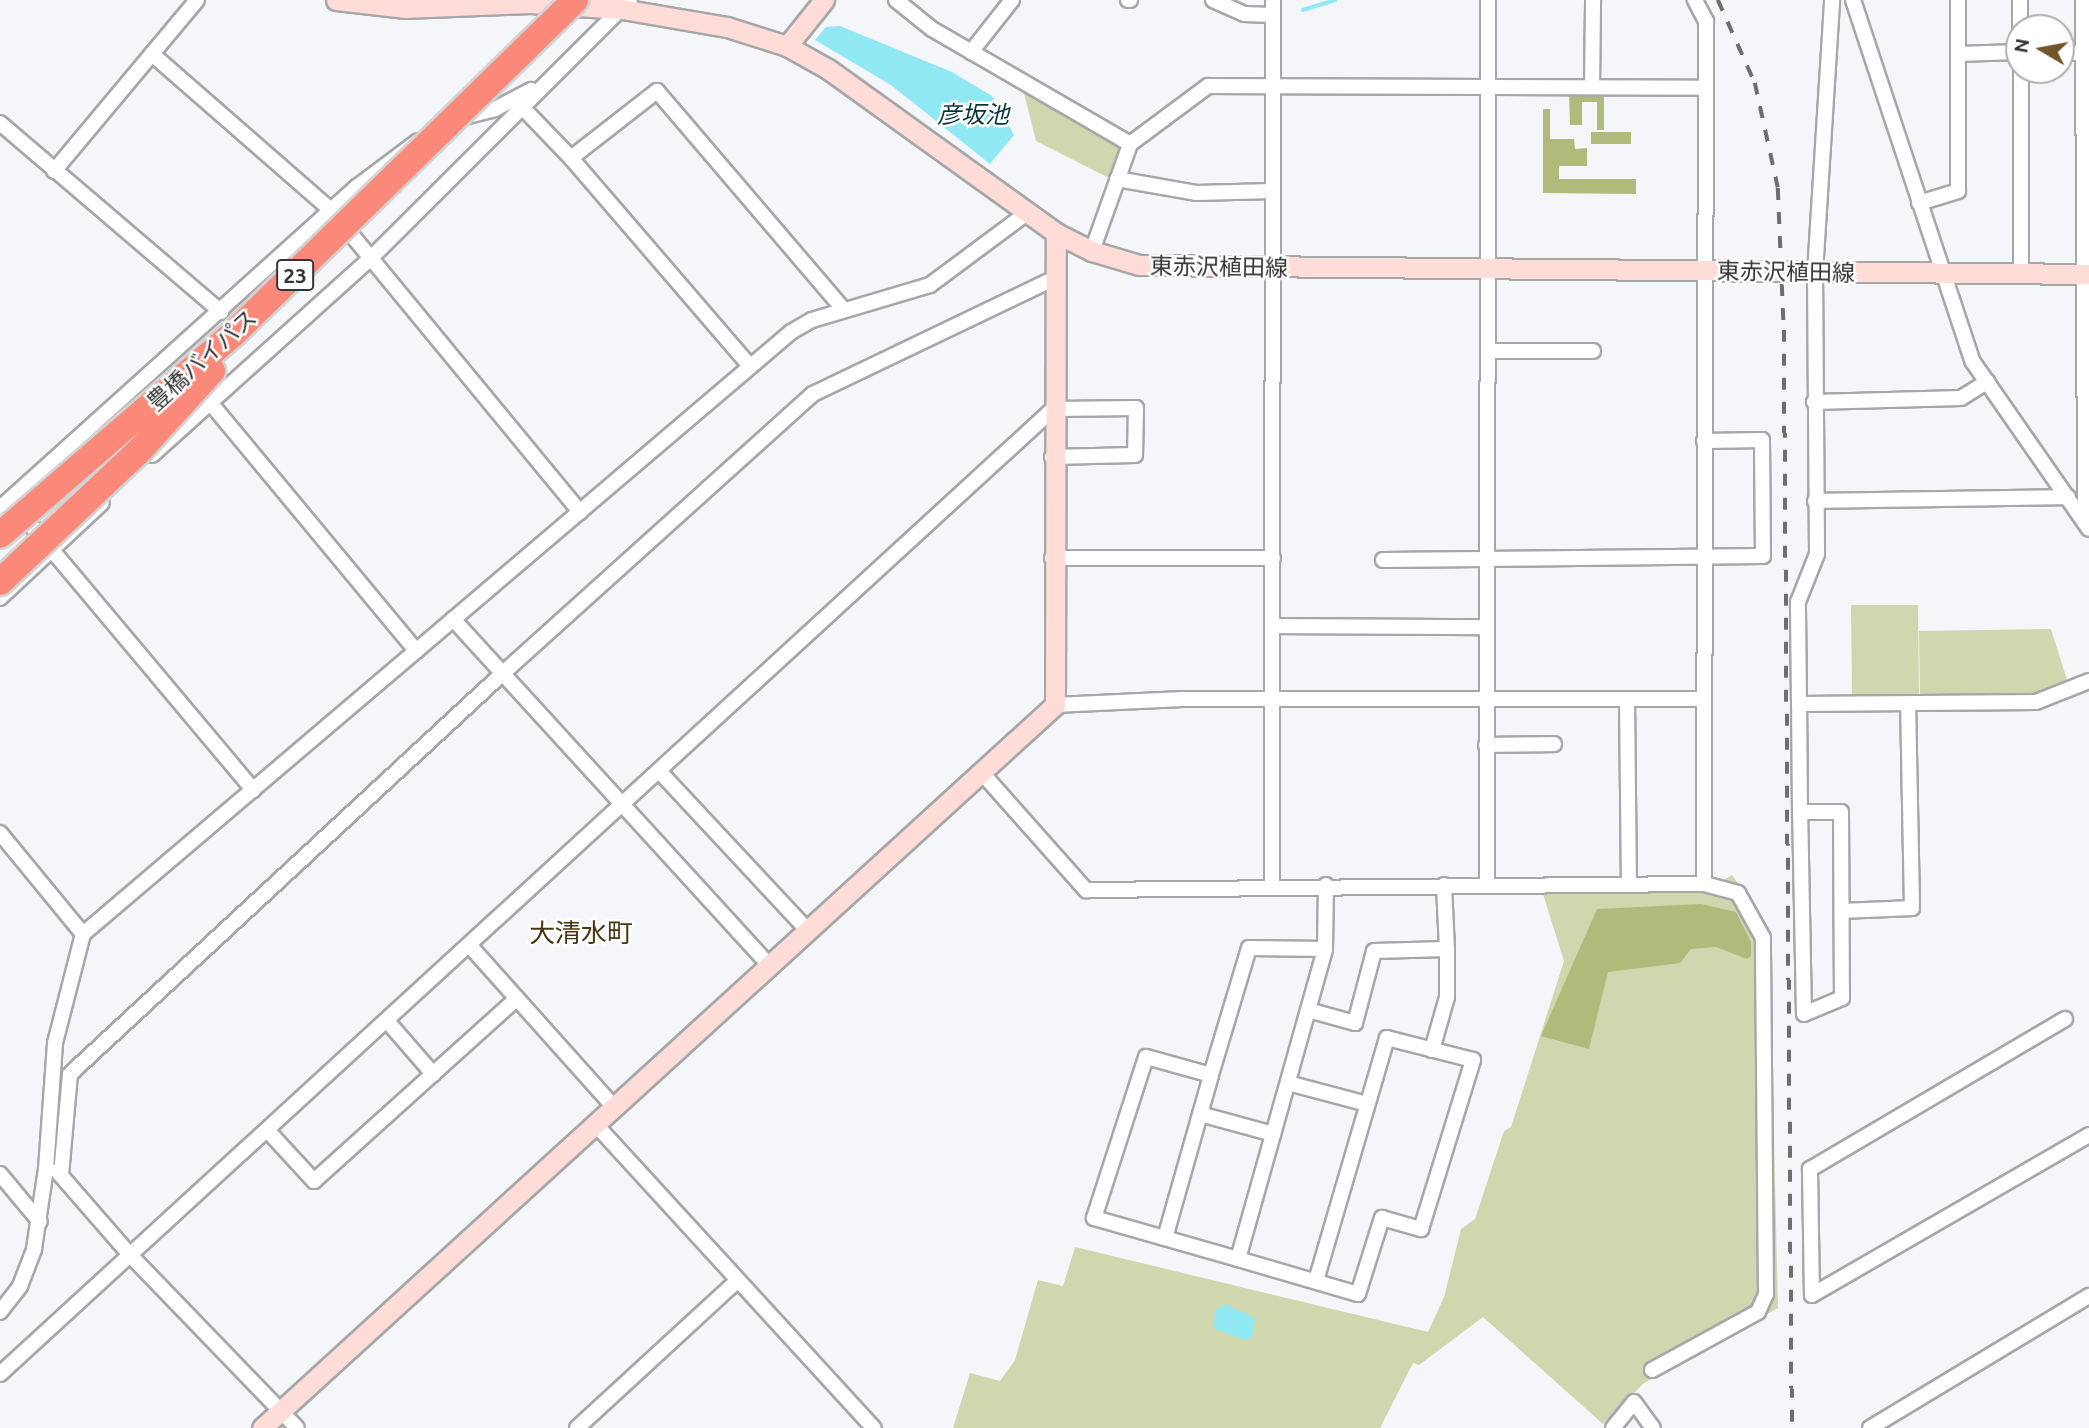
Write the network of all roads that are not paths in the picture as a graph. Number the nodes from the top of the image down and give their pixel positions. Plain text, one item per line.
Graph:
1 (197, 0) edge
2 (336, 0) edge
3 (575, 0) edge
4 (824, 0) edge
5 (896, 0) edge
6 (1012, 0) edge
7 (1213, 0) edge
8 (1273, 0) edge
9 (1488, 0) edge
10 (1593, 0) edge
11 (1695, 0) edge
12 (1832, 0) edge
13 (1853, 0) edge
14 (1958, 0) edge
15 (2083, 0) edge
16 (531, 2) edge
17 (458, 3) edge
18 (626, 4) edge
19 (1272, 15) junction
20 (787, 46) junction
21 (971, 52) junction
22 (2005, 52) edge
23 (2086, 53) edge
24 (152, 54) junction
25 (1958, 54) junction
26 (555, 72) junction
27 (2021, 84) edge
28 (1273, 86) junction
29 (1488, 87) junction
30 (1592, 88) junction
31 (1705, 88) junction
32 (521, 106) junction
33 (0, 123) edge
34 (1130, 144) junction
35 (572, 158) junction
36 (54, 171) junction
37 (1118, 179) junction
38 (1273, 191) junction
39 (1919, 203) junction
40 (332, 211) junction
41 (1027, 213) junction
42 (1056, 233) junction
43 (1092, 251) junction
44 (372, 257) junction
45 (308, 262) junction
46 (1488, 268) junction
47 (1273, 269) junction
48 (1705, 271) junction
49 (1942, 272) junction
50 (2021, 273) junction
51 (1815, 274) junction
52 (2086, 274) edge
53 (1055, 278) junction
54 (844, 310) junction
55 (221, 312) junction
56 (1489, 351) junction
57 (1593, 351) dead end
58 (173, 355) junction
59 (750, 366) junction
60 (1987, 382) junction
61 (208, 401) junction
62 (1814, 402) junction
63 (1054, 409) junction
64 (1704, 440) junction
65 (1052, 457) junction
66 (46, 496) junction
67 (2068, 497) junction
68 (1815, 501) junction
69 (3, 510) edge
70 (580, 512) junction
71 (2087, 525) edge
72 (0, 535) edge
73 (54, 551) junction
74 (1703, 557) junction
75 (1052, 558) junction
76 (1273, 558) junction
77 (1487, 559) junction
78 (1382, 560) dead end
79 (0, 582) edge
80 (0, 598) edge
81 (453, 620) junction
82 (1273, 626) junction
83 (1486, 627) junction
84 (416, 651) junction
85 (503, 673) junction
86 (2089, 681) edge
87 (1272, 699) junction
88 (1627, 699) junction
89 (1703, 699) junction
90 (1486, 700) junction
91 (1908, 703) junction
92 (1798, 704) junction
93 (1055, 705) junction
94 (1554, 744) dead end
95 (1486, 745) junction
96 (660, 771) junction
97 (982, 773) junction
98 (253, 790) junction
99 (625, 803) junction
100 (1800, 812) junction
101 (0, 833) edge
102 (1629, 884) junction
103 (1704, 884) junction
104 (1326, 885) junction
105 (1444, 885) junction
106 (1487, 885) junction
107 (1272, 886) junction
108 (1842, 911) junction
109 (809, 932) junction
110 (83, 934) junction
111 (470, 946) junction
112 (1325, 949) junction
113 (1447, 949) junction
114 (771, 967) junction
115 (517, 998) junction
116 (1308, 1010) junction
117 (2065, 1019) dead end
118 (388, 1022) junction
119 (1432, 1050) junction
120 (433, 1073) junction
121 (1211, 1075) junction
122 (1288, 1083) junction
123 (1367, 1104) junction
124 (615, 1108) junction
125 (1200, 1114) junction
126 (596, 1125) junction
127 (268, 1131) junction
128 (1273, 1134) junction
129 (2089, 1135) edge
130 (46, 1169) junction
131 (0, 1174) edge
132 (61, 1175) junction
133 (40, 1222) junction
134 (1165, 1238) junction
135 (130, 1255) junction
136 (1238, 1259) junction
137 (737, 1281) junction
138 (1316, 1281) junction
139 (2089, 1296) edge
140 (0, 1312) edge
141 (1652, 1370) dead end
142 (0, 1374) edge
143 (281, 1411) junction
144 (262, 1428) edge
145 (297, 1428) edge
146 (578, 1428) edge
147 (874, 1428) edge
148 (1613, 1428) edge
149 (1653, 1428) edge
150 (1870, 1428) edge

1 - 24 street
2 - 17 main road, 東赤沢植田線
3 - 45 highway, 豊橋バイパス / 23, bridge
4 - 20 main road
5 - 21 street
6 - 21 street
7 - 19 street
8 - 19 street
9 - 29 street
10 - 30 street
11 - 31 street
12 - 51 street
13 - 39 street
14 - 25 street
15 - 23 street
16 - 17 main road, 東赤沢植田線
16 - 18 main road, 東赤沢植田線
18 - 20 main road, 東赤沢植田線
18 - 26 street
19 - 28 street
20 - 41 main road, 東赤沢植田線
21 - 34 street
22 - 25 street
23 - 52 street
24 - 36 street
24 - 40 street
25 - 39 street
26 - 32 street
26 - 40 street
27 - 50 street
28 - 29 street
28 - 34 street
28 - 38 street
29 - 30 street
29 - 46 street
30 - 31 street
31 - 48 street
32 - 35 street
32 - 44 street
33 - 36 street
34 - 37 street
35 - 54 street
35 - 59 street
36 - 55 street
37 - 38 street
37 - 43 street
38 - 47 street
39 - 49 street
40 - 44 street
40 - 55 street
41 - 42 main road, 東赤沢植田線
41 - 54 street
42 - 43 main road, 東赤沢植田線
42 - 53 main road
43 - 47 main road, 東赤沢植田線
44 - 61 street
44 - 70 street
45 - 66 highway, 豊橋バイパス / 23, bridge
45 - 79 highway, 23, bridge
46 - 47 main road, 東赤沢植田線
46 - 48 main road, 東赤沢植田線
46 - 56 street
47 - 76 street
48 - 51 main road, 東赤沢植田線
48 - 64 street
49 - 50 main road, 東赤沢植田線
49 - 51 main road, 東赤沢植田線
49 - 60 street
50 - 52 main road, 東赤沢植田線
51 - 62 street
52 - 71 street
53 - 63 main road
53 - 85 street
54 - 59 street
55 - 58 street
56 - 57 street
56 - 77 street
58 - 61 street
58 - 69 street
59 - 70 street
60 - 62 street
60 - 67 street
61 - 73 street
61 - 84 street
62 - 68 street
63 - 65 main road
63 - 65 street
63 - 96 street
64 - 74 street
64 - 74 street
65 - 75 main road
66 - 69 highway, 23, bridge
66 - 72 highway, 豊橋バイパス / 23, bridge
67 - 68 street
67 - 71 street
68 - 92 street
69 - 73 street
70 - 81 street
73 - 80 street
73 - 98 street
74 - 77 street
74 - 89 street
75 - 76 street
75 - 93 main road
76 - 82 street
77 - 78 street
77 - 83 street
81 - 84 street
81 - 85 street
82 - 83 street
82 - 87 street
83 - 90 street
84 - 98 street
85 - 99 street
85 - 132 street
86 - 91 street
87 - 90 street
87 - 93 street
87 - 107 street
88 - 89 street
88 - 90 street
88 - 102 street
89 - 103 street
90 - 95 street
91 - 92 street
91 - 108 street
92 - 100 street
93 - 97 main road
94 - 95 street
95 - 106 street
96 - 99 street
96 - 109 street
97 - 107 street
97 - 109 main road
98 - 110 street
99 - 111 street
99 - 114 street
100 - 108 street
100 - 108 street
101 - 110 street
102 - 103 street
102 - 106 street
103 - 141 street
104 - 105 street
104 - 107 street
104 - 112 street
105 - 106 street
105 - 113 street
109 - 114 main road
110 - 130 street
111 - 115 street
111 - 118 street
112 - 116 street
112 - 121 street
113 - 116 street
113 - 119 street
114 - 124 main road
115 - 120 street
115 - 124 street
116 - 122 street
117 - 129 street
118 - 120 street
118 - 127 street
119 - 123 street
119 - 138 street
120 - 127 street
121 - 125 street
121 - 134 street
122 - 123 street
122 - 128 street
123 - 138 street
124 - 126 main road
125 - 128 street
125 - 134 street
126 - 137 street
126 - 143 main road
127 - 135 street
128 - 136 street
130 - 132 street
130 - 133 street
131 - 133 street
132 - 135 street
133 - 140 street
134 - 136 street
135 - 142 street
135 - 143 street
136 - 138 street
137 - 146 street
137 - 147 street
139 - 150 street
143 - 144 main road
143 - 145 street
148 - 149 street

